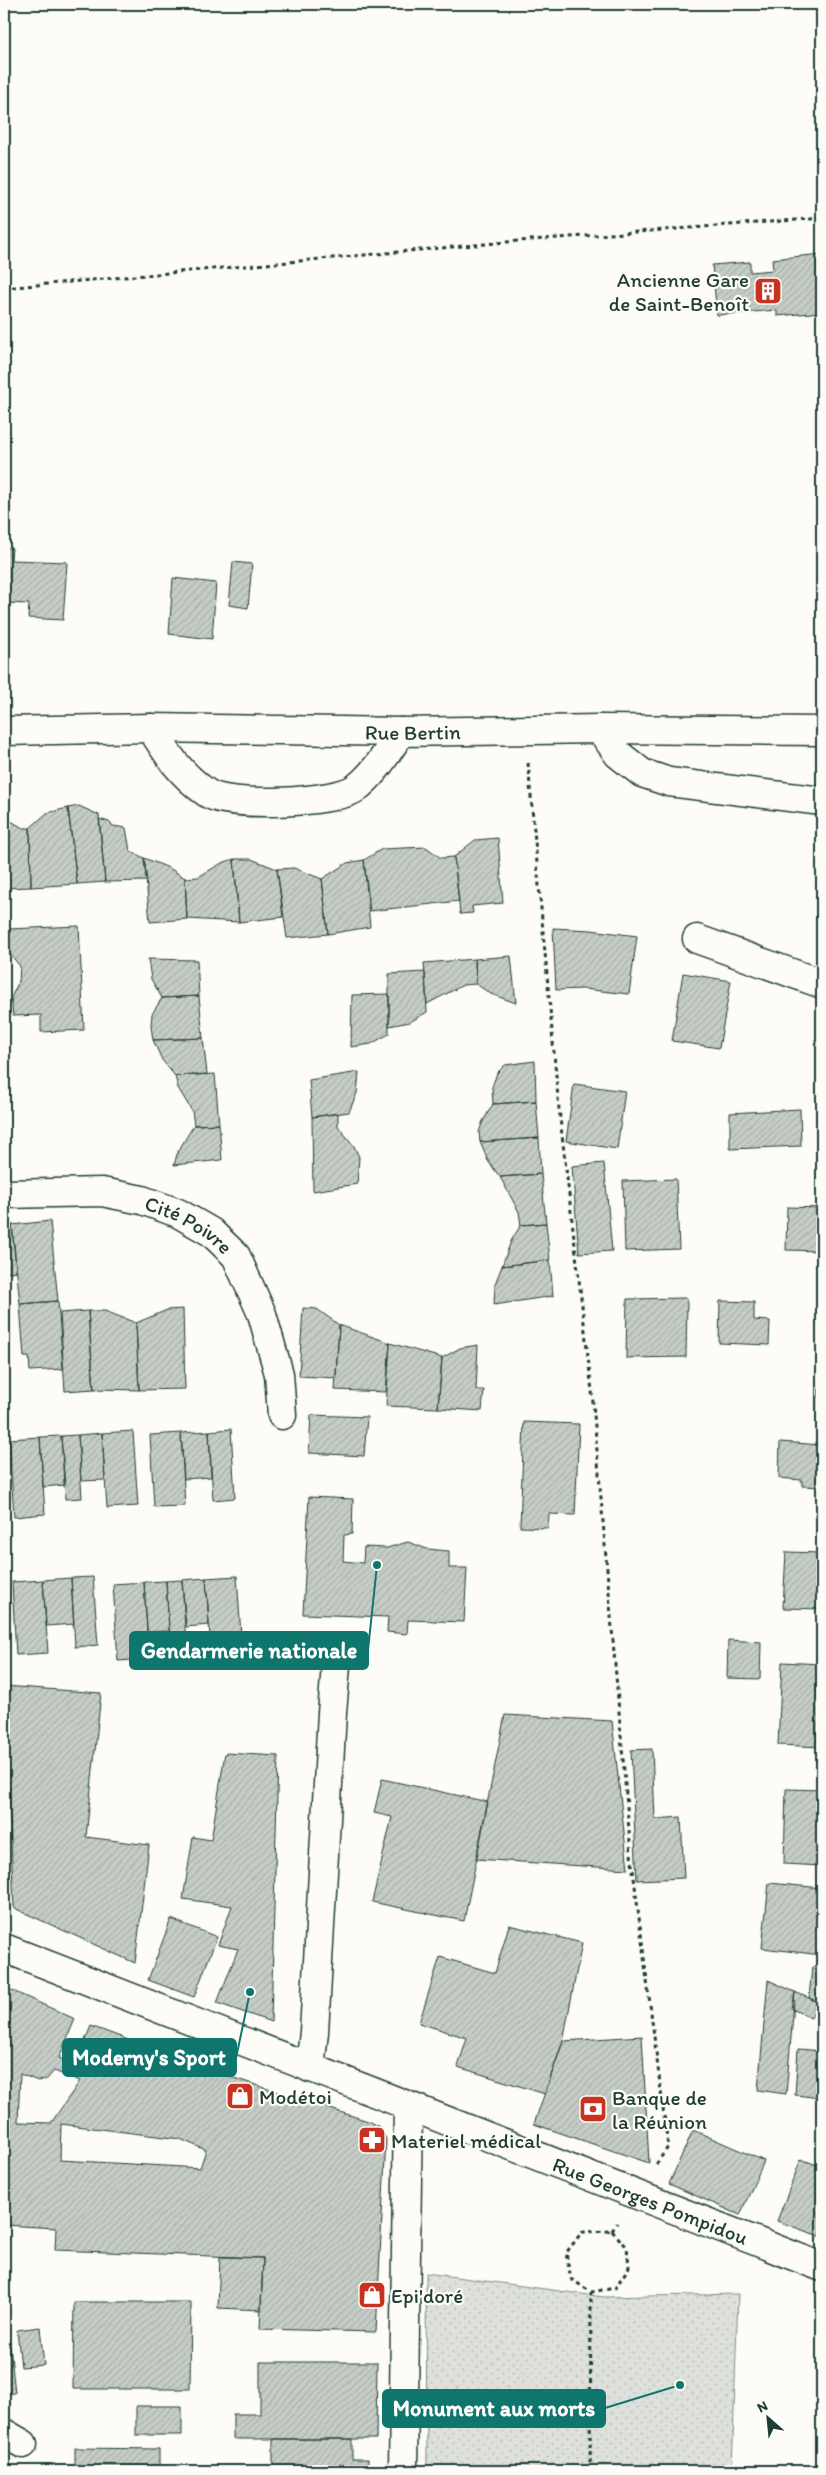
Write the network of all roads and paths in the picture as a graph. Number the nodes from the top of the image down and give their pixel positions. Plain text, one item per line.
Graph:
1 (822, 218) edge
2 (4, 288) edge
3 (151, 728) junction
4 (600, 729) junction
5 (525, 730) junction
6 (4, 732) edge
7 (401, 732) junction
8 (822, 732) edge
9 (822, 801) edge
10 (697, 939) dead end
11 (822, 984) edge
12 (4, 1194) edge
13 (282, 1415) dead end
14 (337, 1654) dead end
15 (4, 1948) edge
16 (310, 2068) junction
17 (408, 2106) junction
18 (636, 2194) junction
19 (612, 2231) junction
20 (822, 2267) edge
21 (591, 2292) junction
22 (403, 2471) edge
23 (590, 2471) edge

1 - 2 path
3 - 6 street, Rue Bertin
3 - 7 street, Rue Bertin
3 - 7 street
4 - 5 street, Rue Bertin
4 - 8 street, Rue Bertin
4 - 9 street
5 - 7 street, Rue Bertin
5 - 18 path
10 - 11 street
12 - 13 street, Cité Poivre
14 - 16 street
15 - 16 street, Rue Georges Pompidou
16 - 17 street, Rue Georges Pompidou
17 - 18 street, Rue Georges Pompidou
17 - 22 street
18 - 19 path
18 - 20 street, Rue Georges Pompidou
19 - 21 path
19 - 21 path
21 - 23 path

